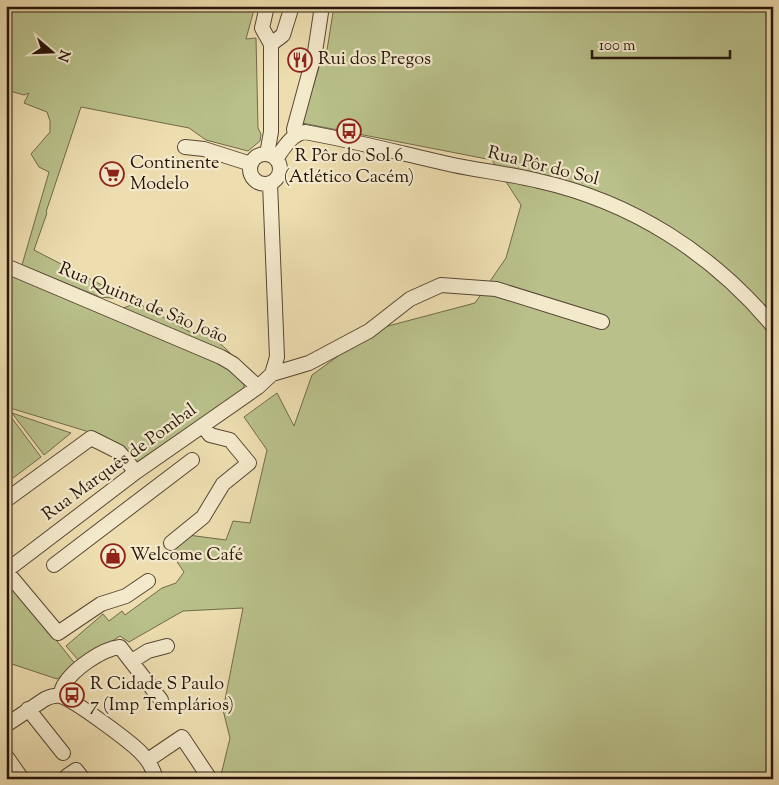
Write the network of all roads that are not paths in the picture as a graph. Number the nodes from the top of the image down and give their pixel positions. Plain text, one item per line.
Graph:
1 (267, 6) edge
2 (292, 6) edge
3 (322, 6) edge
4 (271, 44) junction
5 (270, 132) junction
6 (294, 137) junction
7 (185, 147) dead end
8 (272, 156) junction
9 (250, 164) junction
10 (270, 184) junction
11 (6, 266) edge
12 (602, 322) dead end
13 (773, 326) edge
14 (272, 374) junction
15 (258, 387) junction
16 (203, 426) junction
17 (192, 460) dead end
18 (136, 472) junction
19 (108, 494) junction
20 (6, 500) edge
21 (123, 513) junction
22 (171, 543) dead end
23 (54, 565) dead end
24 (6, 571) edge
25 (148, 581) dead end
26 (167, 646) dead end
27 (132, 661) junction
28 (60, 696) junction
29 (161, 700) dead end
30 (28, 709) junction
31 (7, 722) edge
32 (63, 753) dead end
33 (6, 756) edge
34 (148, 760) junction
35 (22, 779) edge
36 (69, 779) edge
37 (83, 779) edge
38 (156, 779) edge
39 (210, 779) edge

1 - 4 street
2 - 4 street
3 - 6 street
4 - 5 street
5 - 6 street, Rua Pôr do Sol
5 - 8 street
6 - 8 street
6 - 13 street, Rua Pôr do Sol
7 - 9 street
8 - 9 street
8 - 10 street
9 - 10 street
10 - 14 street
11 - 15 street, Rua Quinta de São João
12 - 14 street
14 - 15 street, Rua Marquês de Pombal
15 - 16 street, Rua Marquês de Pombal
16 - 18 street, Rua Marquês de Pombal
16 - 22 street
17 - 21 street
18 - 19 street, Rua Marquês de Pombal
18 - 20 street
19 - 21 street
19 - 24 street, Rua Marquês de Pombal
21 - 23 street
24 - 25 street
26 - 27 street
27 - 28 street
27 - 29 street
28 - 30 street
28 - 34 street
30 - 31 street
30 - 32 street
33 - 35 street
34 - 38 street
34 - 39 street
36 - 37 street

